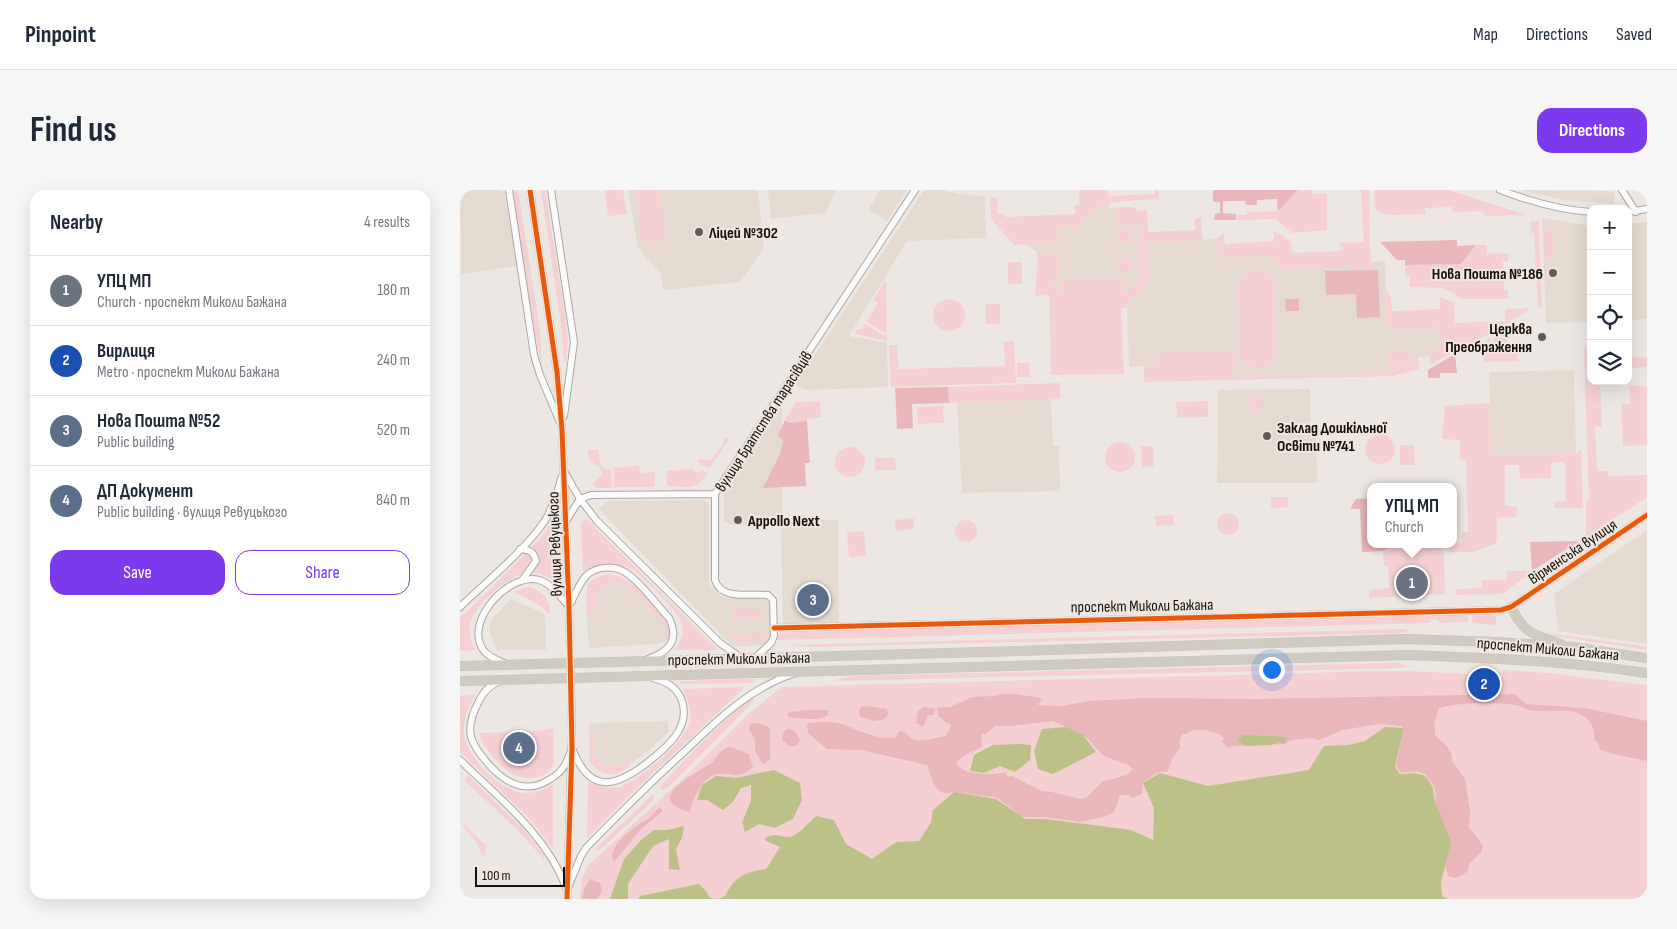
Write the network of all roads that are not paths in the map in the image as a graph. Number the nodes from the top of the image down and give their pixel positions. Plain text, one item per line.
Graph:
1 (509, 190) edge
2 (530, 190) edge
3 (551, 190) edge
4 (915, 190) edge
5 (1500, 190) edge
6 (1622, 190) edge
7 (1647, 209) edge
8 (1587, 211) edge
9 (1632, 212) edge
10 (1636, 212) junction
11 (562, 427) junction
12 (564, 470) junction
13 (715, 494) junction
14 (580, 499) junction
15 (1647, 516) edge
16 (566, 522) junction
17 (520, 549) junction
18 (523, 580) junction
19 (460, 607) edge
20 (1511, 607) junction
21 (569, 609) junction
22 (774, 628) junction
23 (1571, 647) junction
24 (742, 658) junction
25 (755, 658) junction
26 (1647, 658) edge
27 (645, 660) junction
28 (507, 665) junction
29 (460, 666) edge
30 (802, 672) junction
31 (1647, 673) edge
32 (645, 676) junction
33 (507, 680) junction
34 (460, 681) edge
35 (572, 748) junction
36 (460, 760) edge
37 (568, 890) junction
38 (567, 899) edge

1 - 11 street, вулиця Ревуцького
2 - 11 street, вулиця Ревуцького
3 - 11 street, вулиця Ревуцького
4 - 13 street, вулиця Братства тарасівців
5 - 8 street
6 - 10 street
7 - 10 street
9 - 10 street
11 - 12 street, вулиця Ревуцького
12 - 14 street
12 - 16 street, вулиця Ревуцького
12 - 17 street
13 - 14 street, вулиця Братства тарасівців
13 - 22 street, вулиця Братства тарасівців
14 - 16 street
14 - 24 street
15 - 20 street, Вірменська вулиця
16 - 21 street, вулиця Ревуцького
17 - 18 street
17 - 19 street
18 - 21 street
18 - 28 street
20 - 22 street, проспект Миколи Бажана
20 - 23 highway
21 - 27 street
21 - 35 street, вулиця Ревуцького, bridge
22 - 25 street, вулиця Братства тарасівців
23 - 25 highway, проспект Миколи Бажана
23 - 26 highway, проспект Миколи Бажана
24 - 25 highway, проспект Миколи Бажана
24 - 27 highway, проспект Миколи Бажана
27 - 28 highway, проспект Миколи Бажана
28 - 29 highway, проспект Миколи Бажана
30 - 31 highway, проспект Миколи Бажана
30 - 32 highway, проспект Миколи Бажана
30 - 37 street
32 - 33 highway, проспект Миколи Бажана
32 - 35 street
33 - 34 highway, проспект Миколи Бажана
33 - 35 street
35 - 37 street, вулиця Ревуцького
36 - 37 street
37 - 38 street, вулиця Ревуцького

